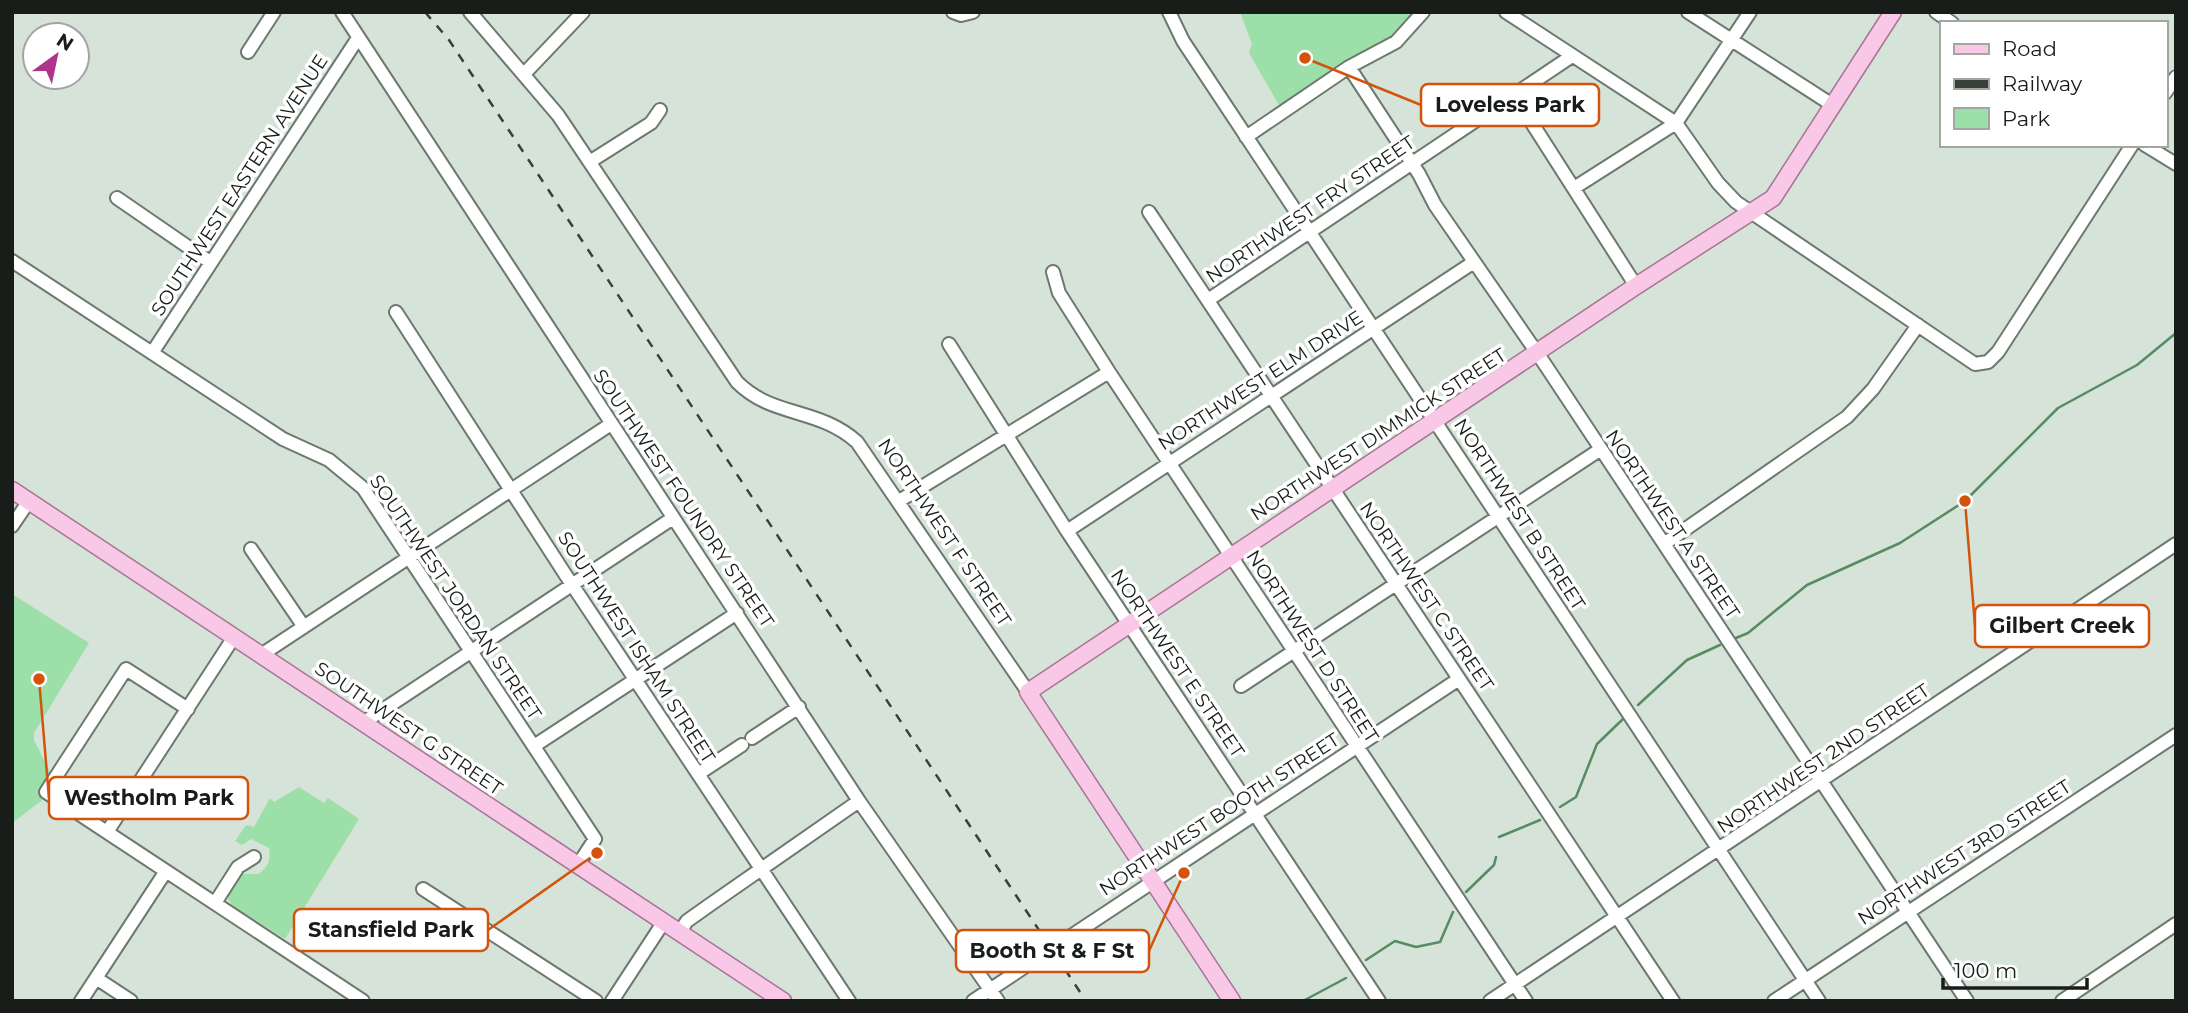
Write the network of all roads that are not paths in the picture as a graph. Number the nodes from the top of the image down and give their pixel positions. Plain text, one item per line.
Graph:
1 (274, 12) edge
2 (342, 12) edge
3 (470, 12) edge
4 (583, 12) edge
5 (953, 12) edge
6 (973, 12) edge
7 (1169, 12) edge
8 (1423, 12) edge
9 (1506, 12) edge
10 (1688, 12) edge
11 (1750, 12) edge
12 (1893, 12) edge
13 (358, 38) junction
14 (1731, 41) junction
15 (248, 52) dead end
16 (1572, 56) junction
17 (1349, 68) junction
18 (524, 73) junction
19 (1514, 95) junction
20 (1834, 106) junction
21 (660, 110) dead end
22 (1676, 123) junction
23 (1246, 137) junction
24 (2131, 147) edge
25 (2148, 147) edge
26 (591, 161) junction
27 (1412, 164) junction
28 (2176, 164) edge
29 (1574, 188) junction
30 (117, 198) dead end
31 (1751, 211) junction
32 (1149, 212) dead end
33 (1310, 233) junction
34 (12, 261) edge
35 (210, 262) junction
36 (1474, 262) junction
37 (1053, 272) dead end
38 (1636, 286) junction
39 (1208, 300) junction
40 (396, 312) dead end
41 (1917, 325) junction
42 (1373, 328) junction
43 (949, 344) dead end
44 (152, 352) junction
45 (1537, 354) junction
46 (1109, 372) junction
47 (1271, 396) junction
48 (1436, 421) junction
49 (611, 424) junction
50 (1009, 434) junction
51 (1601, 449) junction
52 (1169, 463) junction
53 (1333, 489) junction
54 (12, 490) edge
55 (511, 490) junction
56 (29, 501) junction
57 (899, 501) junction
58 (1498, 517) junction
59 (673, 518) junction
60 (12, 526) edge
61 (1067, 531) junction
62 (1664, 544) junction
63 (2176, 544) edge
64 (251, 549) dead end
65 (1231, 555) junction
66 (408, 557) junction
67 (1396, 584) junction
68 (573, 586) junction
69 (737, 612) junction
70 (1129, 625) junction
71 (304, 626) junction
72 (234, 637) junction
73 (1294, 651) junction
74 (471, 652) junction
75 (261, 655) junction
76 (635, 678) junction
77 (1459, 679) junction
78 (1241, 686) dead end
79 (1028, 692) junction
80 (799, 707) junction
81 (188, 709) junction
82 (363, 723) junction
83 (2176, 735) edge
84 (534, 746) junction
85 (1356, 746) junction
86 (698, 774) junction
87 (1822, 782) junction
88 (859, 800) junction
89 (1255, 814) junction
90 (107, 832) junction
91 (1719, 850) junction
92 (254, 857) dead end
93 (578, 865) junction
94 (760, 869) junction
95 (166, 871) junction
96 (1152, 881) junction
97 (423, 889) dead end
98 (215, 903) junction
99 (1908, 913) junction
100 (1617, 917) junction
101 (663, 922) junction
102 (2176, 924) edge
103 (679, 933) junction
104 (96, 978) junction
105 (1805, 980) junction
106 (1515, 984) junction
107 (991, 989) junction
108 (81, 1001) edge
109 (131, 1001) edge
110 (363, 1001) edge
111 (596, 1001) edge
112 (611, 1001) edge
113 (783, 1001) edge
114 (849, 1001) edge
115 (972, 1001) edge
116 (998, 1001) edge
117 (1232, 1001) edge
118 (1379, 1001) edge
119 (1490, 1001) edge
120 (1526, 1001) edge
121 (1672, 1001) edge
122 (1774, 1001) edge
123 (1819, 1001) edge
124 (1966, 1001) edge
125 (2062, 1001) edge

1 - 15 street
2 - 13 street, SOUTHWEST FOUNDRY STREET
3 - 18 street, NORTHWEST F STREET
4 - 18 street
5 - 6 street
7 - 23 street, NORTHWEST B STREET
8 - 17 street
9 - 16 street
10 - 14 street
11 - 14 street
12 - 20 main road, NORTHWEST DIMMICK STREET
13 - 35 street, SOUTHWEST EASTERN AVENUE
13 - 49 street, SOUTHWEST FOUNDRY STREET
14 - 20 street
14 - 22 street
16 - 19 street, NORTHWEST FRY STREET
16 - 22 street
17 - 23 street
17 - 27 street, NORTHWEST A STREET
18 - 26 street, NORTHWEST F STREET
19 - 27 street, NORTHWEST FRY STREET
19 - 29 street
20 - 31 main road, NORTHWEST DIMMICK STREET
21 - 26 street
22 - 29 street
22 - 31 street
23 - 33 street, NORTHWEST B STREET
24 - 41 street
25 - 28 street
26 - 57 street, NORTHWEST F STREET
27 - 33 street, NORTHWEST FRY STREET
27 - 36 street, NORTHWEST A STREET
29 - 38 street
30 - 35 street
31 - 38 main road, NORTHWEST DIMMICK STREET
31 - 41 street
32 - 39 street, NORTHWEST C STREET
33 - 39 street, NORTHWEST FRY STREET
33 - 42 street, NORTHWEST B STREET
34 - 44 street, SOUTHWEST JORDAN STREET
35 - 44 street, SOUTHWEST EASTERN AVENUE
36 - 42 street, NORTHWEST ELM DRIVE
36 - 45 street, NORTHWEST A STREET
37 - 46 street, NORTHWEST D STREET
38 - 45 main road, NORTHWEST DIMMICK STREET
39 - 47 street, NORTHWEST C STREET
40 - 55 street, SOUTHWEST ISHAM STREET
41 - 62 street
42 - 47 street, NORTHWEST ELM DRIVE
42 - 48 street, NORTHWEST B STREET
43 - 50 street, NORTHWEST E STREET
44 - 66 street, SOUTHWEST JORDAN STREET
45 - 48 main road, NORTHWEST DIMMICK STREET
45 - 51 street, NORTHWEST A STREET
46 - 50 street
46 - 52 street, NORTHWEST D STREET
47 - 52 street, NORTHWEST ELM DRIVE
47 - 53 street, NORTHWEST C STREET
48 - 53 main road, NORTHWEST DIMMICK STREET
48 - 58 street, NORTHWEST B STREET
49 - 55 street
49 - 59 street, SOUTHWEST FOUNDRY STREET
50 - 57 street
50 - 61 street, NORTHWEST E STREET
51 - 58 street
51 - 62 street, NORTHWEST A STREET
52 - 61 street, NORTHWEST ELM DRIVE
52 - 65 street, NORTHWEST D STREET
53 - 65 main road, NORTHWEST DIMMICK STREET
53 - 67 street, NORTHWEST C STREET
54 - 56 main road, SOUTHWEST G STREET
55 - 66 street
55 - 68 street, SOUTHWEST ISHAM STREET
56 - 60 street
56 - 72 main road, SOUTHWEST G STREET
57 - 79 street, NORTHWEST F STREET
58 - 67 street
58 - 91 street, NORTHWEST B STREET
59 - 68 street
59 - 69 street, SOUTHWEST FOUNDRY STREET
61 - 70 street, NORTHWEST E STREET
62 - 87 street, NORTHWEST A STREET
63 - 87 street, NORTHWEST 2ND STREET
64 - 71 street
65 - 70 main road, NORTHWEST DIMMICK STREET
65 - 73 street, NORTHWEST D STREET
66 - 71 street
66 - 74 street, SOUTHWEST JORDAN STREET
67 - 73 street
67 - 77 street, NORTHWEST C STREET
68 - 74 street
68 - 76 street, SOUTHWEST ISHAM STREET
69 - 76 street
69 - 80 street, SOUTHWEST FOUNDRY STREET
70 - 79 main road, NORTHWEST DIMMICK STREET
70 - 89 street, NORTHWEST E STREET
71 - 75 street
72 - 75 main road, SOUTHWEST G STREET
72 - 81 street
73 - 78 street
73 - 85 street, NORTHWEST D STREET
74 - 82 street
74 - 84 street, SOUTHWEST JORDAN STREET
75 - 82 main road, SOUTHWEST G STREET
76 - 84 street
76 - 86 street, SOUTHWEST ISHAM STREET
77 - 85 street, NORTHWEST BOOTH STREET
77 - 100 street, NORTHWEST C STREET
79 - 96 main road, NORTHWEST F STREET
80 - 86 street
80 - 88 street, SOUTHWEST FOUNDRY STREET
81 - 90 street
81 - 90 street
82 - 93 main road, SOUTHWEST G STREET
83 - 99 street, NORTHWEST 3RD STREET
84 - 93 street, SOUTHWEST JORDAN STREET
85 - 89 street, NORTHWEST BOOTH STREET
85 - 106 street, NORTHWEST D STREET
86 - 94 street, SOUTHWEST ISHAM STREET
87 - 91 street, NORTHWEST 2ND STREET
87 - 99 street, NORTHWEST A STREET
88 - 94 street
88 - 107 street, SOUTHWEST FOUNDRY STREET
89 - 96 street, NORTHWEST BOOTH STREET
89 - 118 street, NORTHWEST E STREET
90 - 95 street
91 - 100 street, NORTHWEST 2ND STREET
91 - 105 street, NORTHWEST B STREET
92 - 98 street
93 - 101 main road, SOUTHWEST G STREET
94 - 103 street
94 - 114 street, SOUTHWEST ISHAM STREET
95 - 98 street
95 - 104 street
96 - 107 street, NORTHWEST BOOTH STREET
96 - 117 main road, NORTHWEST F STREET
97 - 111 street
98 - 110 street
99 - 105 street, NORTHWEST 3RD STREET
99 - 124 street, NORTHWEST A STREET
100 - 106 street, NORTHWEST 2ND STREET
100 - 121 street, NORTHWEST C STREET
101 - 103 main road, SOUTHWEST G STREET
101 - 112 street
102 - 125 street
103 - 113 main road, SOUTHWEST G STREET
104 - 108 street
104 - 109 street
105 - 122 street, NORTHWEST 3RD STREET
105 - 123 street, NORTHWEST B STREET
106 - 119 street, NORTHWEST 2ND STREET
106 - 120 street, NORTHWEST D STREET
107 - 115 street, NORTHWEST BOOTH STREET
107 - 116 street, SOUTHWEST FOUNDRY STREET

